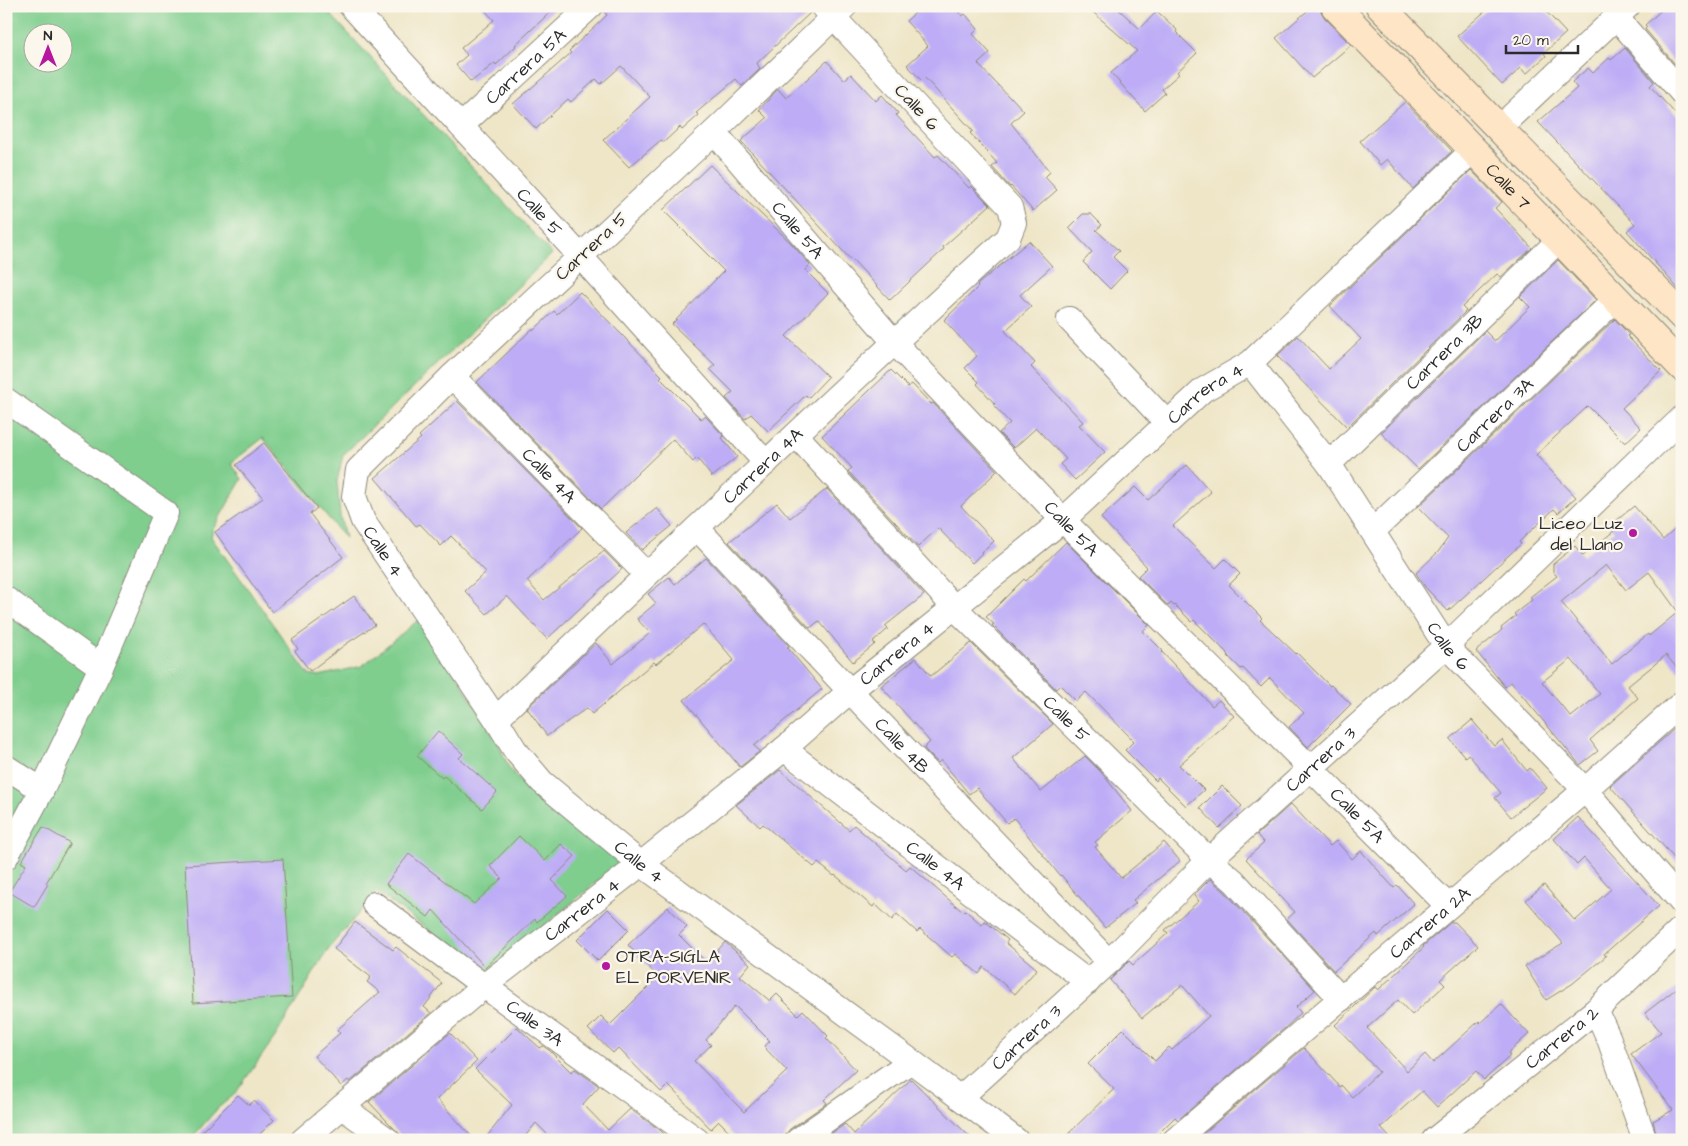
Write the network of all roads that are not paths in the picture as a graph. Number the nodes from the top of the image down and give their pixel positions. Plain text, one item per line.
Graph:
1 (351, 6) edge
2 (591, 6) edge
3 (1335, 6) edge
4 (1380, 6) edge
5 (834, 10) edge
6 (1622, 12) edge
7 (1682, 93) edge
8 (460, 126) junction
9 (1499, 128) junction
10 (714, 132) junction
11 (1473, 150) junction
12 (1010, 207) joint
13 (1559, 240) junction
14 (580, 256) junction
15 (1616, 299) junction
16 (1682, 316) edge
17 (1069, 319) dead end
18 (894, 342) junction
19 (1250, 363) junction
20 (1682, 367) edge
21 (452, 376) junction
22 (6, 400) edge
23 (1682, 418) edge
24 (1168, 423) junction
25 (796, 435) junction
26 (766, 463) junction
27 (1329, 464) junction
28 (354, 496) joint
29 (1063, 520) junction
30 (697, 528) junction
31 (1373, 531) junction
32 (646, 575) junction
33 (6, 599) edge
34 (954, 607) junction
35 (1446, 646) junction
36 (101, 667) junction
37 (850, 691) junction
38 (1682, 703) edge
39 (496, 719) junction
40 (784, 749) junction
41 (6, 767) edge
42 (1312, 769) junction
43 (42, 790) junction
44 (1585, 790) junction
45 (6, 857) edge
46 (1209, 860) junction
47 (641, 864) junction
48 (1682, 903) edge
49 (374, 904) dead end
50 (1448, 906) junction
51 (1682, 928) edge
52 (1109, 962) junction
53 (1088, 982) junction
54 (484, 986) junction
55 (1341, 999) junction
56 (1596, 1010) junction
57 (911, 1061) junction
58 (960, 1098) junction
59 (342, 1107) junction
60 (302, 1140) edge
61 (388, 1140) edge
62 (697, 1140) edge
63 (798, 1140) edge
64 (1016, 1140) edge
65 (1175, 1140) edge
66 (1434, 1140) edge
67 (1645, 1140) edge

1 - 8 street, Calle 5
2 - 8 street, Carrera 5A
3 - 11 main road, Calle 7
4 - 9 main road, Calle 7
5 - 10 street, Carrera 5
5 - 12 street, Calle 6
6 - 7 street
6 - 9 street
8 - 14 street, Calle 5
9 - 16 main road, Calle 7
10 - 14 street, Carrera 5
10 - 18 street, Calle 5A
11 - 13 main road, Calle 7
11 - 19 street, Carrera 4
12 - 18 street, Carrera 4A
13 - 15 main road, Calle 7
13 - 27 street, Carrera 3B
14 - 21 street, Carrera 5
14 - 26 street, Calle 5
15 - 20 main road, Calle 7
15 - 31 street, Carrera 3A
17 - 24 street
18 - 25 street, Carrera 4A
18 - 29 street, Calle 5A
19 - 24 street, Carrera 4
19 - 27 street, Calle 6
21 - 28 street, Carrera 5
21 - 32 street, Calle 4A
22 - 36 street
23 - 35 street, Carrera 3
24 - 29 street, Carrera 4
25 - 26 street, Carrera 4A
25 - 34 street, Calle 5
26 - 30 street, Carrera 4A
27 - 31 street, Calle 6
28 - 39 street, Calle 4
29 - 34 street, Carrera 4
29 - 42 street, Calle 5A
30 - 32 street, Carrera 4A
30 - 37 street, Calle 4B
31 - 35 street, Calle 6
32 - 39 street, Carrera 4A
33 - 36 street
34 - 37 street, Carrera 4
34 - 46 street, Calle 5
35 - 42 street, Carrera 3
35 - 44 street, Calle 6
36 - 43 street
37 - 40 street, Carrera 4
37 - 52 street, Calle 4B
38 - 44 street, Carrera 2A
39 - 47 street, Calle 4
40 - 47 street, Carrera 4
40 - 53 street, Calle 4A
41 - 43 street
42 - 46 street, Carrera 3
42 - 50 street, Calle 5A
43 - 45 street
44 - 48 street, Calle 6
44 - 50 street, Carrera 2A
46 - 52 street, Carrera 3
46 - 55 street, Calle 5
47 - 54 street, Carrera 4
47 - 57 street, Calle 4
49 - 54 street, Calle 3A
50 - 55 street, Carrera 2A
51 - 56 street, Carrera 2
52 - 53 street, Carrera 3
53 - 58 street, Carrera 3
54 - 59 street, Carrera 4
54 - 62 street, Calle 3A
55 - 65 street, Carrera 2A
56 - 66 street, Carrera 2
56 - 67 street
57 - 58 street, Calle 4
57 - 63 street
58 - 64 street, Calle 4
59 - 60 street, Carrera 4
59 - 61 street

